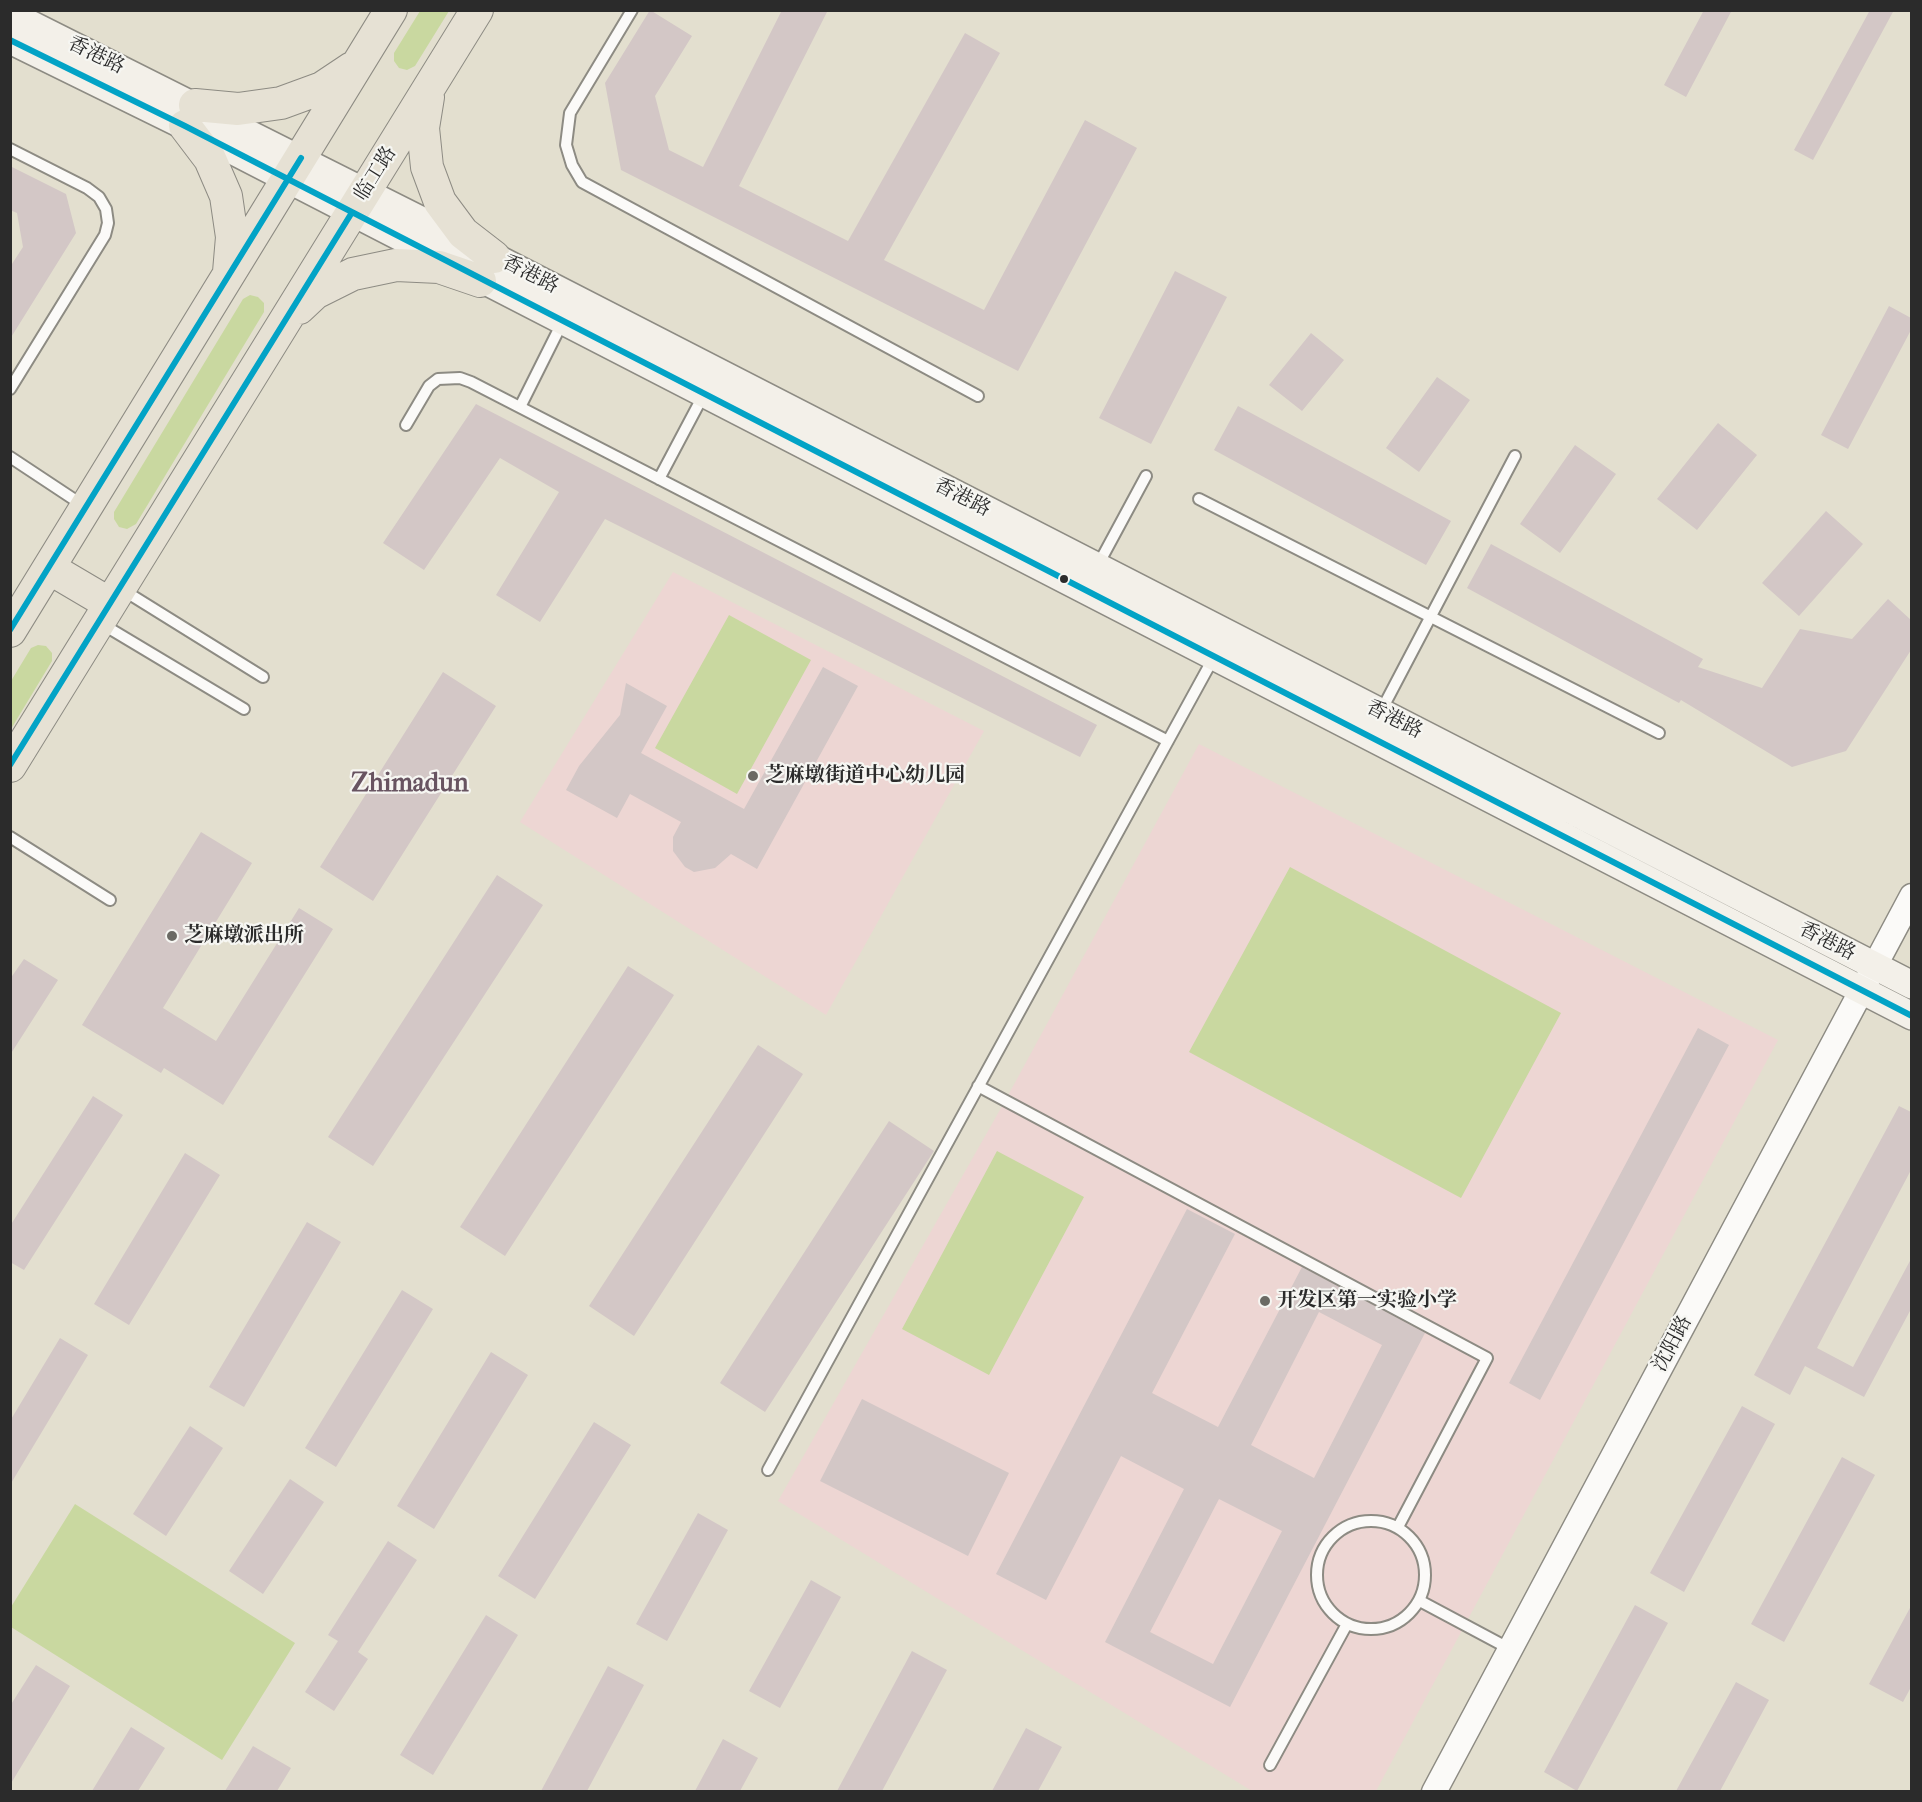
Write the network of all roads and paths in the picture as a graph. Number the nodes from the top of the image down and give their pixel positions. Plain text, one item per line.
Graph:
1 (392, 10) edge
2 (477, 10) edge
3 (632, 10) edge
4 (10, 14) edge
5 (10, 40) edge
6 (358, 64) junction
7 (429, 90) junction
8 (190, 116) junction
9 (10, 149) edge
10 (294, 169) junction
11 (358, 202) junction
12 (487, 269) junction
13 (228, 277) junction
14 (563, 321) junction
15 (282, 323) junction
16 (10, 389) edge
17 (704, 393) junction
18 (978, 396) dead end
19 (520, 407) junction
20 (406, 425) dead end
21 (1515, 456) dead end
22 (10, 457) edge
23 (1146, 476) dead end
24 (659, 479) junction
25 (1200, 499) dead end
26 (87, 507) junction
27 (49, 568) junction
28 (1097, 568) junction
29 (110, 605) junction
30 (1431, 616) junction
31 (10, 631) edge
32 (1214, 656) junction
33 (263, 677) dead end
34 (244, 709) dead end
35 (1380, 713) junction
36 (1659, 733) dead end
37 (1168, 741) junction
38 (10, 766) edge
39 (10, 837) edge
40 (1911, 896) edge
41 (110, 900) dead end
42 (1874, 966) junction
43 (1911, 985) edge
44 (1861, 990) junction
45 (1911, 1016) edge
46 (978, 1086) junction
47 (768, 1470) dead end
48 (1398, 1527) junction
49 (1419, 1601) junction
50 (1347, 1624) junction
51 (1510, 1649) junction
52 (1270, 1765) dead end
53 (1434, 1791) edge

1 - 6 main road
2 - 7 main road, 临工路
3 - 18 lane
4 - 8 main road, 香港路
5 - 8 main road, 香港路
6 - 8 main road
6 - 10 main road
7 - 11 main road, 临工路
7 - 12 main road
8 - 10 main road, 香港路
8 - 13 main road
9 - 16 lane
10 - 11 main road, 香港路
10 - 13 main road
11 - 12 main road, 香港路
11 - 15 main road, 临工路
12 - 14 main road, 香港路
12 - 15 main road
12 - 28 main road, 香港路
13 - 26 main road
14 - 17 main road, 香港路
14 - 19 lane
15 - 29 main road, 临工路
17 - 24 lane
17 - 32 main road, 香港路
19 - 20 lane
19 - 24 lane
21 - 30 lane
22 - 26 lane
23 - 28 lane
24 - 37 lane
25 - 30 lane
26 - 27 main road
27 - 29 main road
27 - 31 main road
28 - 35 main road, 香港路
29 - 33 lane
29 - 34 lane
29 - 38 main road, 临工路
30 - 35 lane
30 - 36 lane
32 - 37 lane
32 - 44 main road, 香港路
35 - 42 main road, 香港路
37 - 46 lane
39 - 41 lane
40 - 42 street, 沈阳路
42 - 43 main road, 香港路
42 - 44 street, 沈阳路
44 - 45 main road, 香港路
44 - 51 street, 沈阳路
46 - 47 lane
46 - 48 lane
48 - 49 lane
48 - 50 lane
49 - 50 lane
49 - 51 lane
50 - 52 lane
51 - 53 street, 沈阳路

